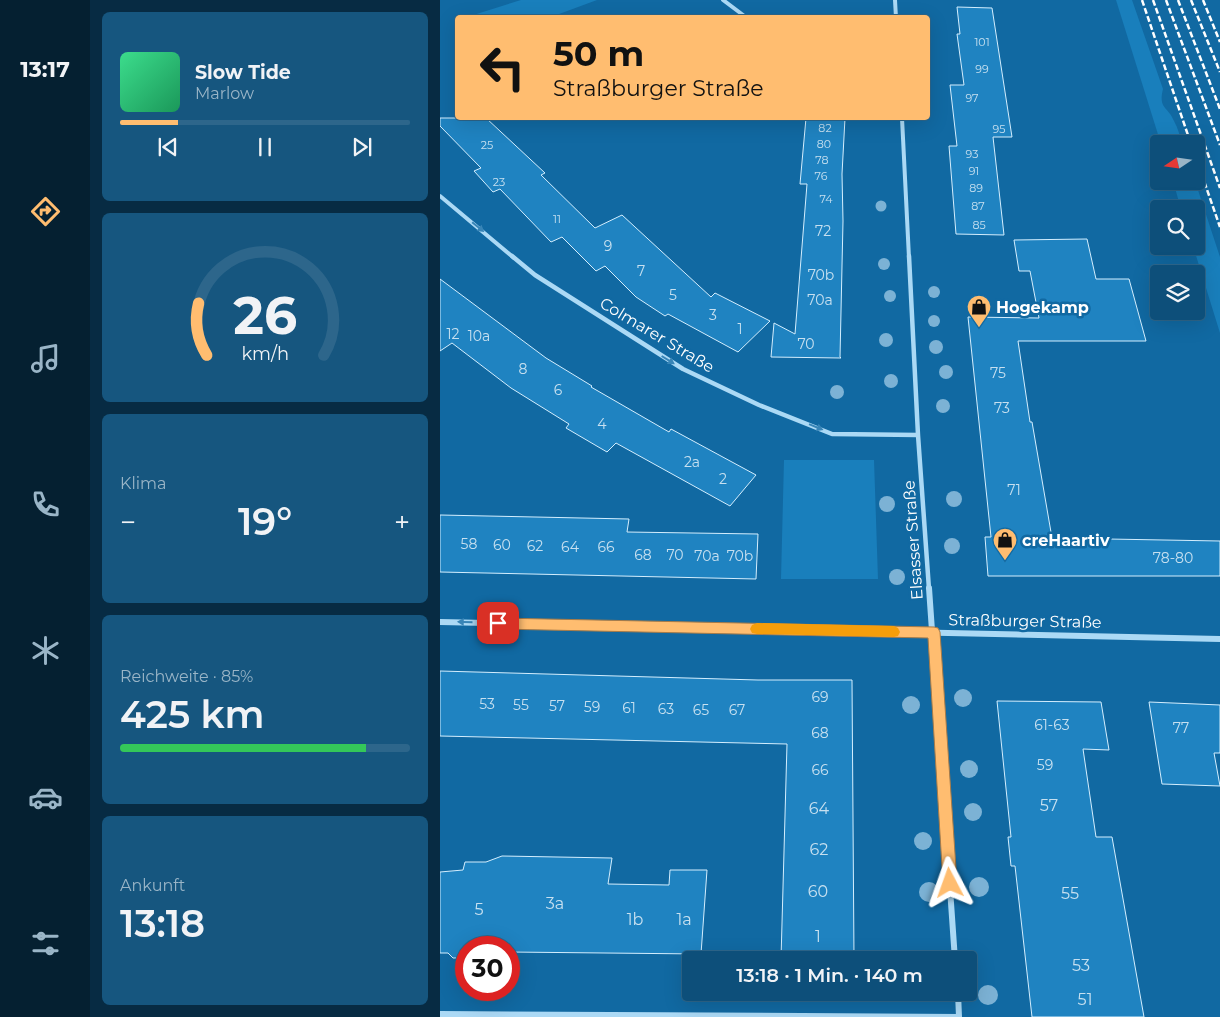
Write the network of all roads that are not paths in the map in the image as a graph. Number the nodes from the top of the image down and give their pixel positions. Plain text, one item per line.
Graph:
1 (723, 0) edge
2 (895, 0) edge
3 (743, 15) edge
4 (896, 15) edge
5 (902, 120) edge
6 (440, 196) edge
7 (918, 435) junction
8 (440, 622) edge
9 (934, 632) junction
10 (1220, 639) edge
11 (954, 951) edge
12 (958, 1001) edge
13 (440, 1014) edge
14 (959, 1017) edge

1 - 3 street
2 - 4 street
5 - 7 street, Elsasser Straße
6 -> 7 street, Colmarer Straße
7 - 9 street, Elsasser Straße
9 -> 8 street, Straßburger Straße
9 - 10 street, Straßburger Straße
9 - 11 street, Elsasser Straße
12 - 14 street
13 - 14 street

